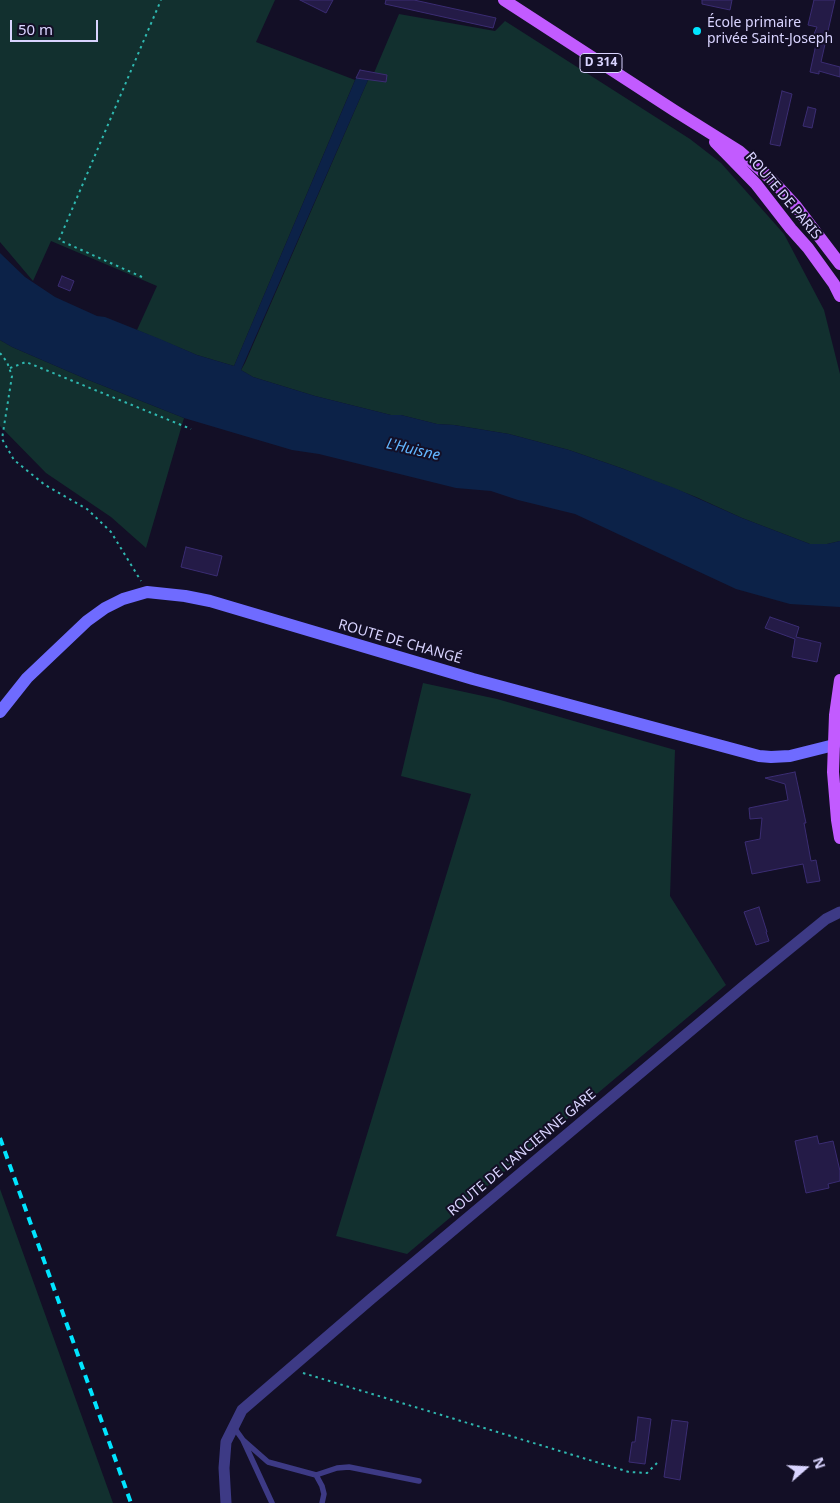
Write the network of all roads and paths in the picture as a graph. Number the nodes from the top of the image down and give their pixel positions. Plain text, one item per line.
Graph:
1 (161, 0) edge
2 (504, 0) edge
3 (695, 123) junction
4 (840, 264) edge
5 (142, 277) dead end
6 (840, 296) edge
7 (0, 353) edge
8 (9, 368) junction
9 (191, 429) dead end
10 (147, 592) junction
11 (840, 680) edge
12 (0, 712) edge
13 (834, 745) junction
14 (840, 838) edge
15 (840, 912) edge
16 (292, 1369) junction
17 (233, 1426) junction
18 (243, 1440) junction
19 (657, 1463) dead end
20 (316, 1475) junction
21 (420, 1481) dead end
22 (226, 1503) edge
23 (272, 1503) edge
24 (322, 1503) edge

1 - 5 path
2 - 3 main road, ROUTE DE PARIS / D 314
3 - 4 main road, ROUTE DE PARIS / D 314
3 - 6 main road, ROUTE DE PARIS / D 314
7 - 8 path
8 - 9 path
8 - 10 path
10 - 12 street, ROUTE DE CHANGÉ
10 - 13 street, ROUTE DE CHANGÉ
11 - 13 main road
13 - 14 main road
15 - 16 street, ROUTE DE L'ANCIENNE GARE
16 - 17 street, ROUTE DE L'ANCIENNE GARE
16 - 19 path
17 - 18 lane
17 - 22 street, ROUTE DE L'ANCIENNE GARE
18 - 20 lane
18 - 23 lane
20 - 21 lane
20 - 24 lane

